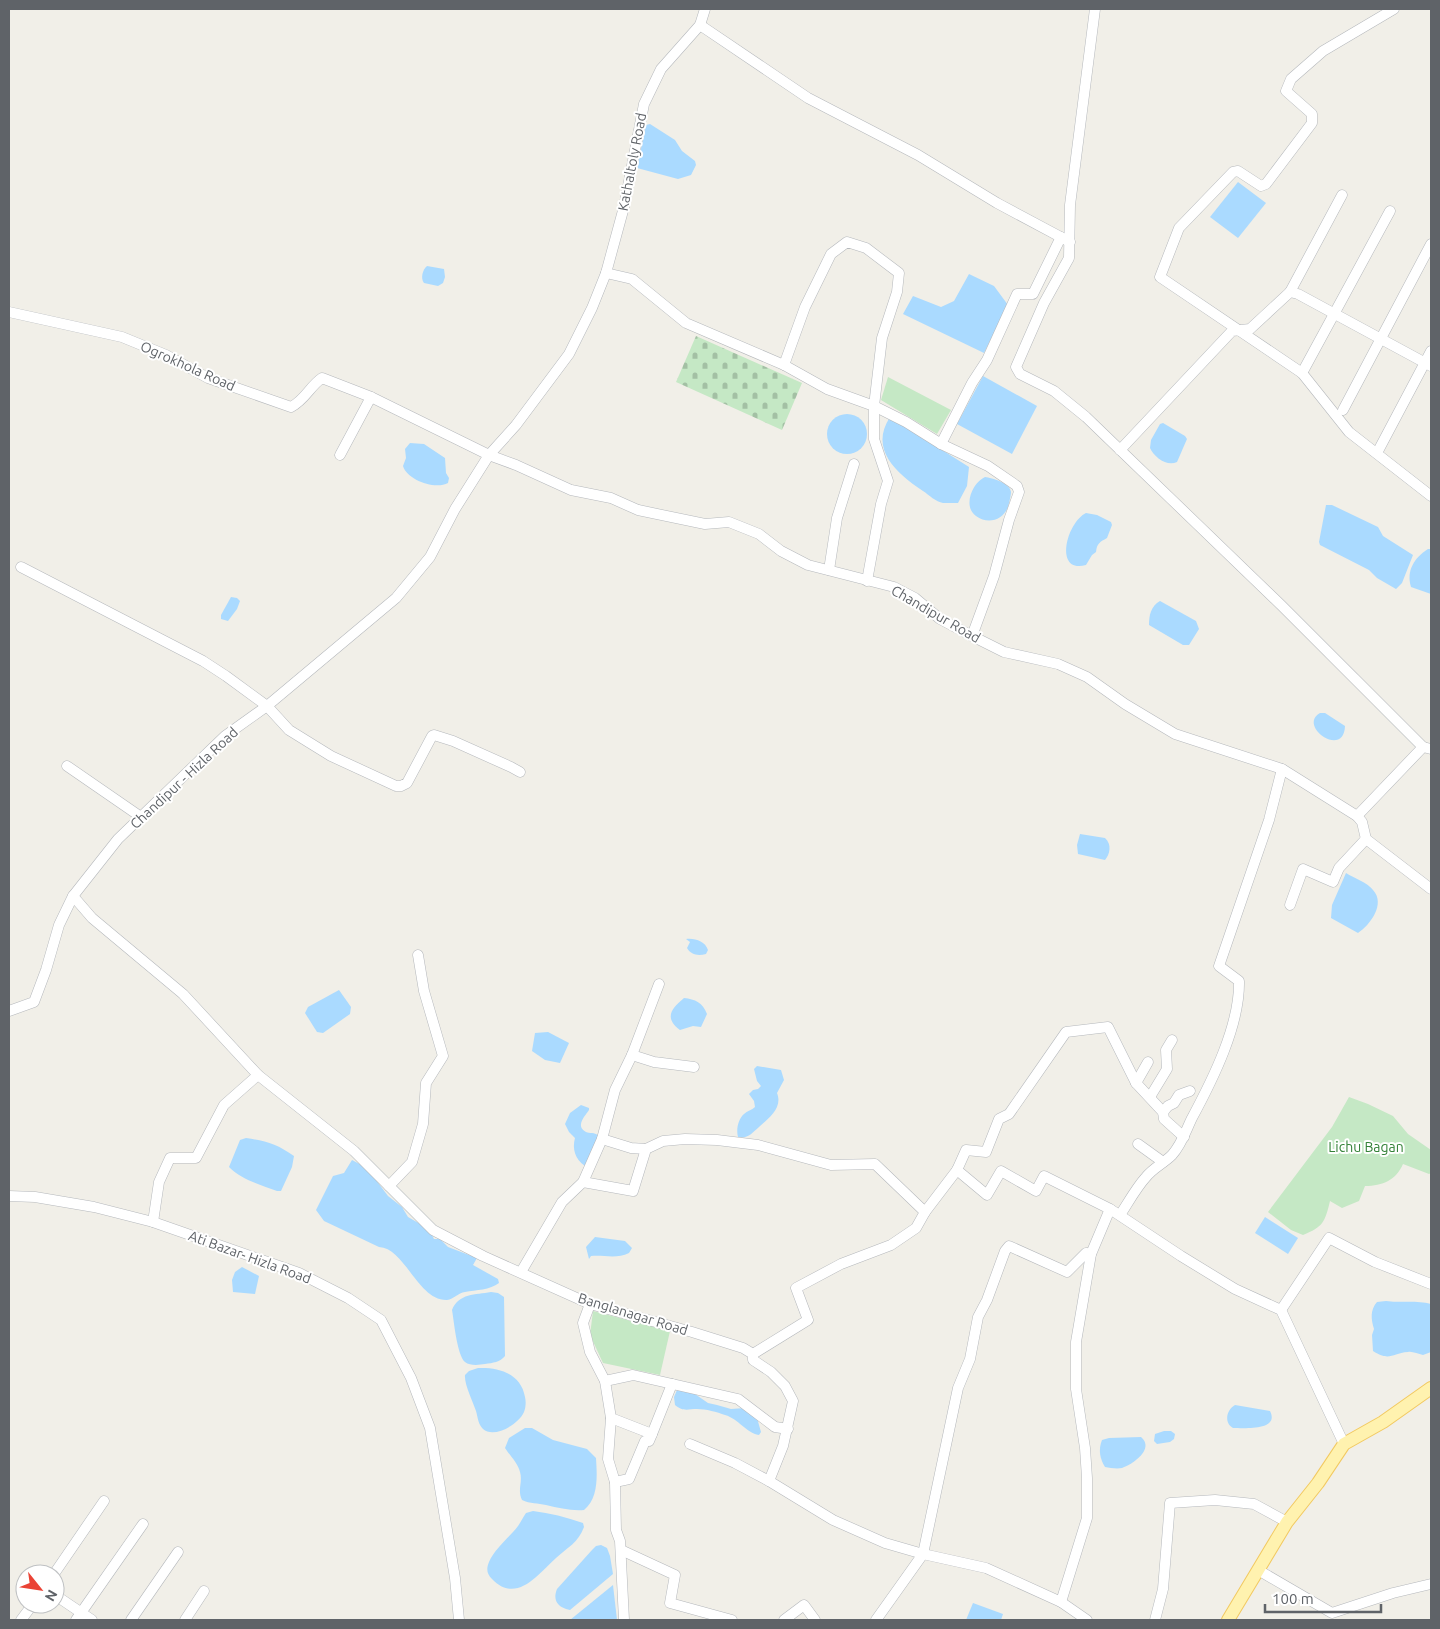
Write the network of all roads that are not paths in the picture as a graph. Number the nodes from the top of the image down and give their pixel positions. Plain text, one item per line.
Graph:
1 (705, 9) edge
2 (1095, 9) edge
3 (1394, 9) edge
4 (700, 25) junction
5 (1342, 195) dead end
6 (1390, 211) dead end
7 (1066, 240) junction
8 (1431, 244) edge
9 (606, 272) junction
10 (1290, 292) junction
11 (9, 312) edge
12 (1335, 313) junction
13 (1239, 330) junction
14 (1380, 338) junction
15 (1431, 351) edge
16 (1428, 364) edge
17 (784, 365) junction
18 (1302, 373) junction
19 (371, 397) junction
20 (874, 406) junction
21 (1342, 410) dead end
22 (941, 444) junction
23 (1120, 450) junction
24 (1377, 453) junction
25 (340, 455) dead end
26 (489, 455) junction
27 (854, 464) dead end
28 (1431, 496) edge
29 (21, 567) dead end
30 (829, 570) junction
31 (867, 581) junction
32 (972, 636) junction
33 (267, 706) junction
34 (1427, 748) edge
35 (67, 766) dead end
36 (1282, 769) junction
37 (520, 772) dead end
38 (1357, 816) junction
39 (141, 817) junction
40 (1366, 839) junction
41 (1431, 888) edge
42 (74, 896) junction
43 (1290, 905) dead end
44 (418, 955) dead end
45 (659, 984) dead end
46 (9, 1010) edge
47 (1172, 1040) dead end
48 (632, 1055) junction
49 (1148, 1062) dead end
50 (694, 1067) dead end
51 (258, 1074) junction
52 (1136, 1083) junction
53 (1190, 1091) dead end
54 (1150, 1097) junction
55 (1163, 1112) junction
56 (1184, 1137) junction
57 (602, 1139) junction
58 (1138, 1144) dead end
59 (646, 1150) junction
60 (1163, 1162) junction
61 (957, 1170) junction
62 (583, 1182) junction
63 (389, 1186) junction
64 (9, 1196) edge
65 (1110, 1209) junction
66 (925, 1212) junction
67 (1120, 1215) junction
68 (153, 1222) junction
69 (1091, 1254) junction
70 (522, 1272) junction
71 (1431, 1284) edge
72 (590, 1304) junction
73 (1281, 1310) junction
74 (753, 1354) junction
75 (605, 1381) junction
76 (672, 1384) junction
77 (1431, 1388) edge
78 (611, 1418) junction
79 (788, 1429) junction
80 (652, 1434) junction
81 (1346, 1442) junction
82 (690, 1444) dead end
83 (769, 1481) junction
84 (615, 1482) junction
85 (104, 1501) dead end
86 (1287, 1522) junction
87 (143, 1524) dead end
88 (621, 1550) junction
89 (178, 1552) dead end
90 (923, 1554) junction
91 (61, 1564) edge
92 (1258, 1570) junction
93 (1431, 1584) edge
94 (204, 1591) dead end
95 (1061, 1602) junction
96 (65, 1604) edge
97 (78, 1616) edge
98 (1333, 1617) edge
99 (92, 1620) edge
100 (130, 1620) edge
101 (185, 1620) edge
102 (459, 1620) edge
103 (624, 1620) edge
104 (732, 1620) edge
105 (784, 1620) edge
106 (815, 1620) edge
107 (876, 1620) edge
108 (1087, 1620) edge
109 (1155, 1620) edge
110 (1228, 1620) edge

1 - 4 street, Kathaltoly Road
2 - 7 street
3 - 13 street
4 - 7 street
4 - 9 street, Kathaltoly Road
5 - 10 street
6 - 12 street
7 - 22 street
7 - 23 street
8 - 14 street
9 - 17 street
9 - 26 street, Kathaltoly Road
10 - 12 street
10 - 13 street
11 - 19 street, Ogrokhola Road
12 - 14 street
12 - 18 street
13 - 18 street
13 - 23 street
14 - 16 street
14 - 21 street
15 - 16 street
16 - 24 street
17 - 20 street
17 - 20 street
18 - 24 street
19 - 25 street
19 - 26 street, Ogrokhola Road
20 - 22 street
20 - 31 street
22 - 32 street
23 - 34 street
24 - 28 street
26 - 30 street, Chandipur Road
26 - 33 street, Chandipur - Hizla Road
27 - 30 street
29 - 33 street
30 - 31 street, Chandipur Road
31 - 32 street, Chandipur Road
32 - 36 street, Chandipur Road
33 - 37 street
33 - 39 street, Chandipur - Hizla Road
34 - 38 street
35 - 39 street
36 - 38 street, Chandipur Road
36 - 56 street
38 - 40 street
39 - 42 street, Chandipur - Hizla Road
40 - 41 street
40 - 43 street
42 - 46 street, Chandipur - Hizla Road
42 - 51 street
44 - 63 street
45 - 48 street
47 - 54 street
48 - 50 street
48 - 57 street
49 - 52 street
51 - 63 street, Banglanagar Road
51 - 68 street
52 - 54 street
52 - 61 street
53 - 55 street
54 - 55 street
55 - 56 street
56 - 60 street
57 - 59 street
57 - 62 street
58 - 60 street
59 - 62 street
59 - 66 street
60 - 67 street
61 - 65 street
61 - 66 street
62 - 70 street
63 - 70 street, Banglanagar Road
64 - 68 street, Ati Bazar- Hizla Road
65 - 67 street
65 - 69 street
66 - 74 street
67 - 73 street
68 - 102 street, Ati Bazar- Hizla Road
69 - 90 street
69 - 95 street
70 - 72 street, Banglanagar Road
71 - 73 street
72 - 74 street, Banglanagar Road
72 - 75 street
73 - 81 street
74 - 79 street, Banglanagar Road
75 - 76 street
75 - 78 street
76 - 79 street
76 - 80 street
77 - 81 main road
78 - 80 street
78 - 84 street
79 - 83 street, Banglanagar Road
80 - 84 street
81 - 86 main road
82 - 83 street
83 - 90 street
84 - 88 street
85 - 91 street
86 - 92 main road
86 - 109 street
87 - 97 street
88 - 103 street
88 - 104 street
89 - 100 street
90 - 95 street
90 - 107 street
92 - 98 street
92 - 110 main road
93 - 98 street
94 - 101 street
95 - 108 street
96 - 97 street
97 - 99 street
105 - 106 street

